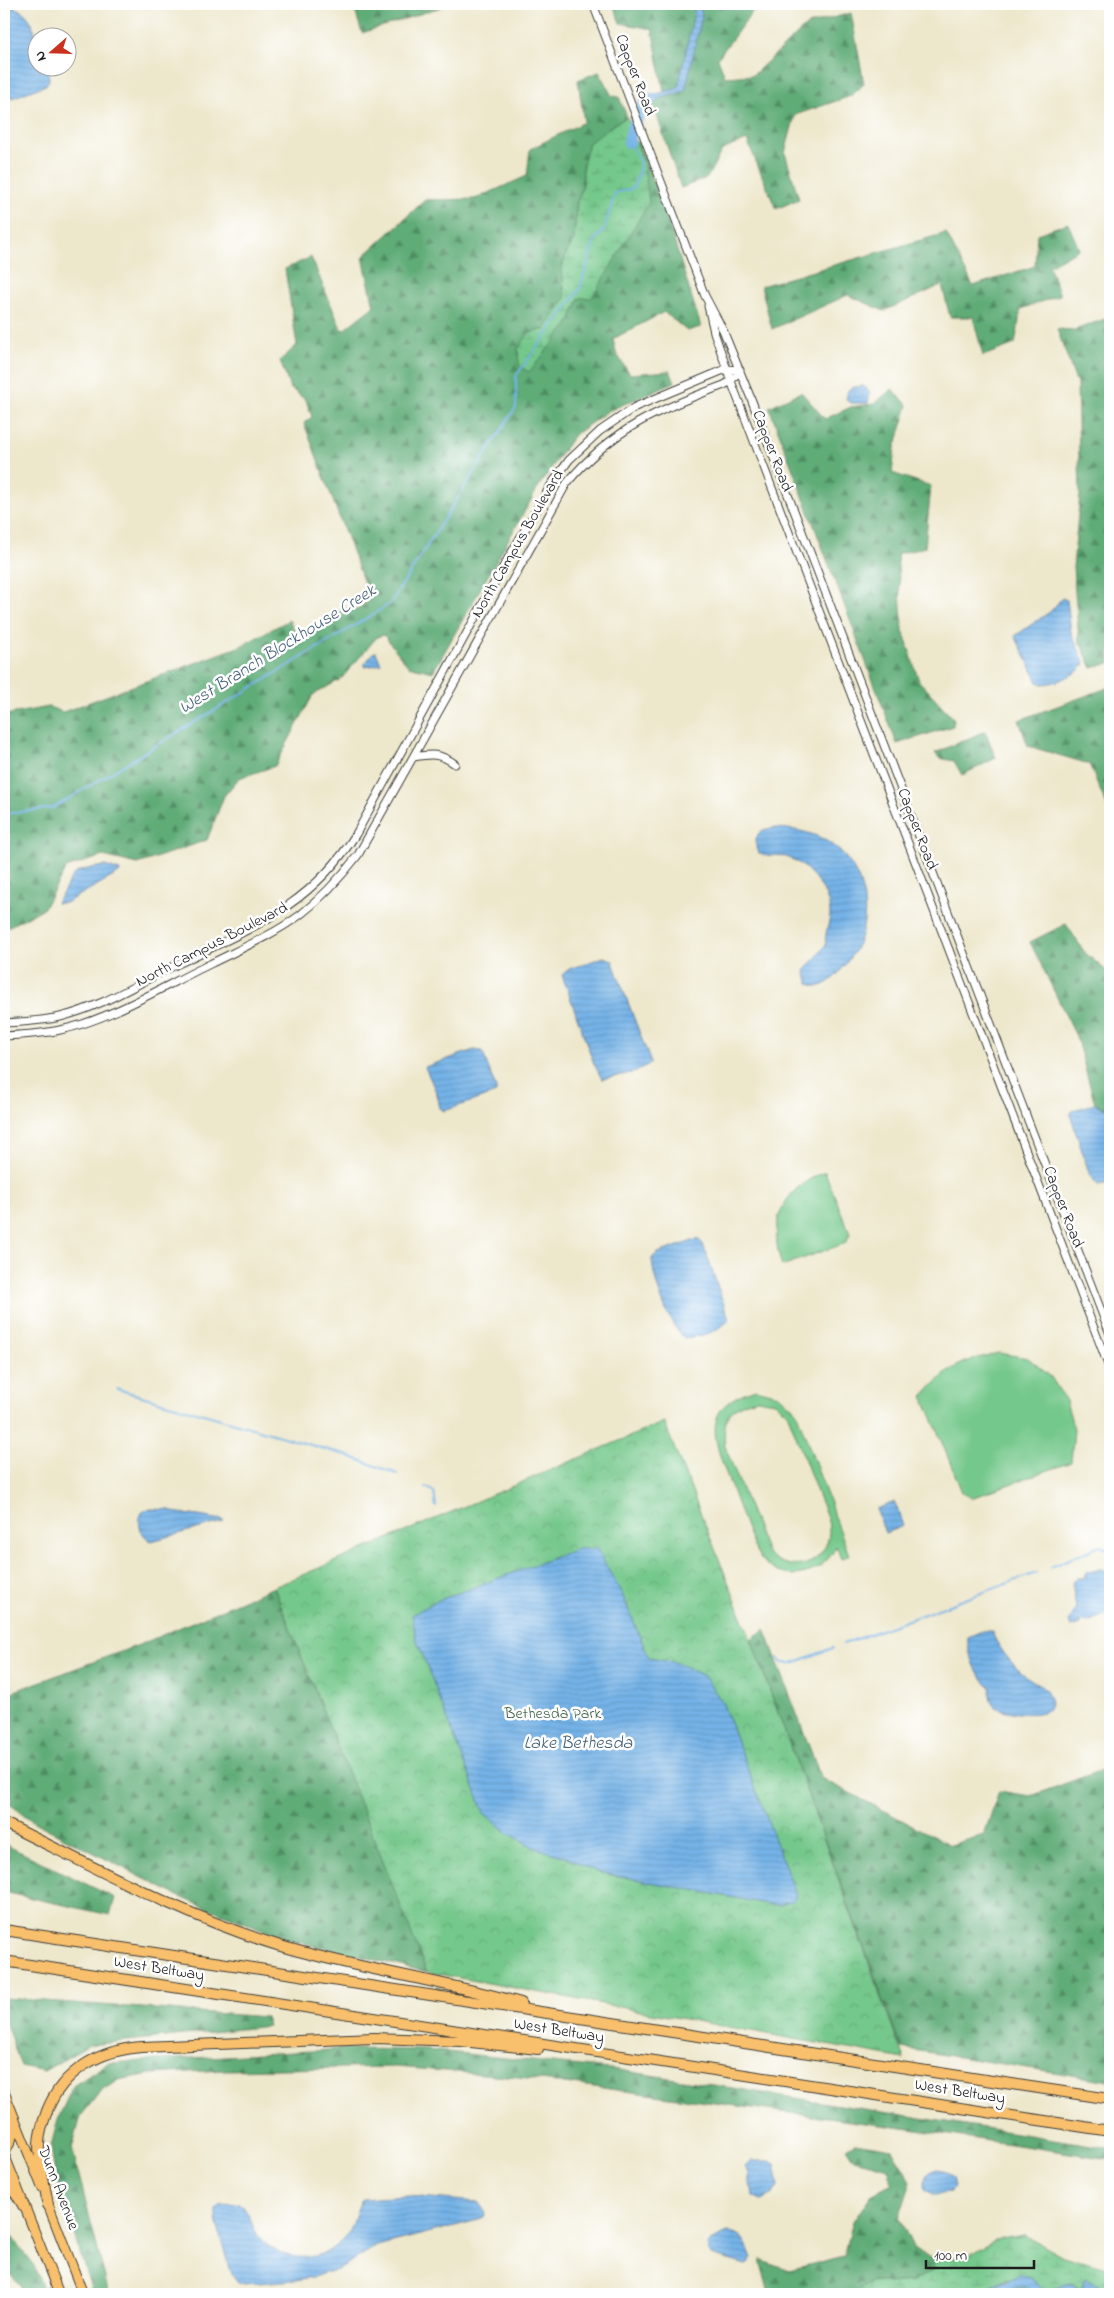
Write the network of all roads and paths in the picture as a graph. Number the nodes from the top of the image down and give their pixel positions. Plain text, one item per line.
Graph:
1 (593, 4) edge
2 (706, 296) junction
3 (726, 369) junction
4 (740, 370) junction
5 (731, 381) junction
6 (592, 438) junction
7 (599, 448) junction
8 (502, 569) junction
9 (515, 575) junction
10 (414, 758) junction
11 (455, 764) dead end
12 (4, 1023) edge
13 (4, 1036) edge
14 (1110, 1334) edge
15 (1110, 1370) edge
16 (4, 1823) edge
17 (4, 1930) edge
18 (4, 1961) edge
19 (555, 2014) junction
20 (622, 2056) junction
21 (4, 2092) edge
22 (1110, 2099) edge
23 (11, 2111) junction
24 (1110, 2131) edge
25 (4, 2150) edge
26 (4, 2154) edge
27 (4, 2183) edge
28 (48, 2205) junction
29 (24, 2206) junction
30 (59, 2294) edge
31 (83, 2294) edge

1 - 2 street, Capper Road
2 - 3 street, Capper Road
2 - 4 street, Capper Road
3 - 4 street, North Campus Boulevard
3 - 5 street, Capper Road
3 - 6 street, North Campus Boulevard
4 - 5 street, North Campus Boulevard
4 - 14 street, Capper Road
5 - 7 street, North Campus Boulevard
5 - 15 street, Capper Road
6 - 7 street
6 - 8 street, North Campus Boulevard
7 - 9 street, North Campus Boulevard
8 - 9 street
8 - 12 street, North Campus Boulevard
9 - 10 street, North Campus Boulevard
10 - 11 street
10 - 13 street, North Campus Boulevard
16 - 19 highway
17 - 19 highway, West Beltway
18 - 20 highway, West Beltway
19 - 22 highway, West Beltway
20 - 24 highway, West Beltway
20 - 28 highway
21 - 23 main road, Dunn Avenue
23 - 25 highway
23 - 28 main road, Dunn Avenue
26 - 29 main road
27 - 29 highway
28 - 31 main road, Dunn Avenue
29 - 30 main road

